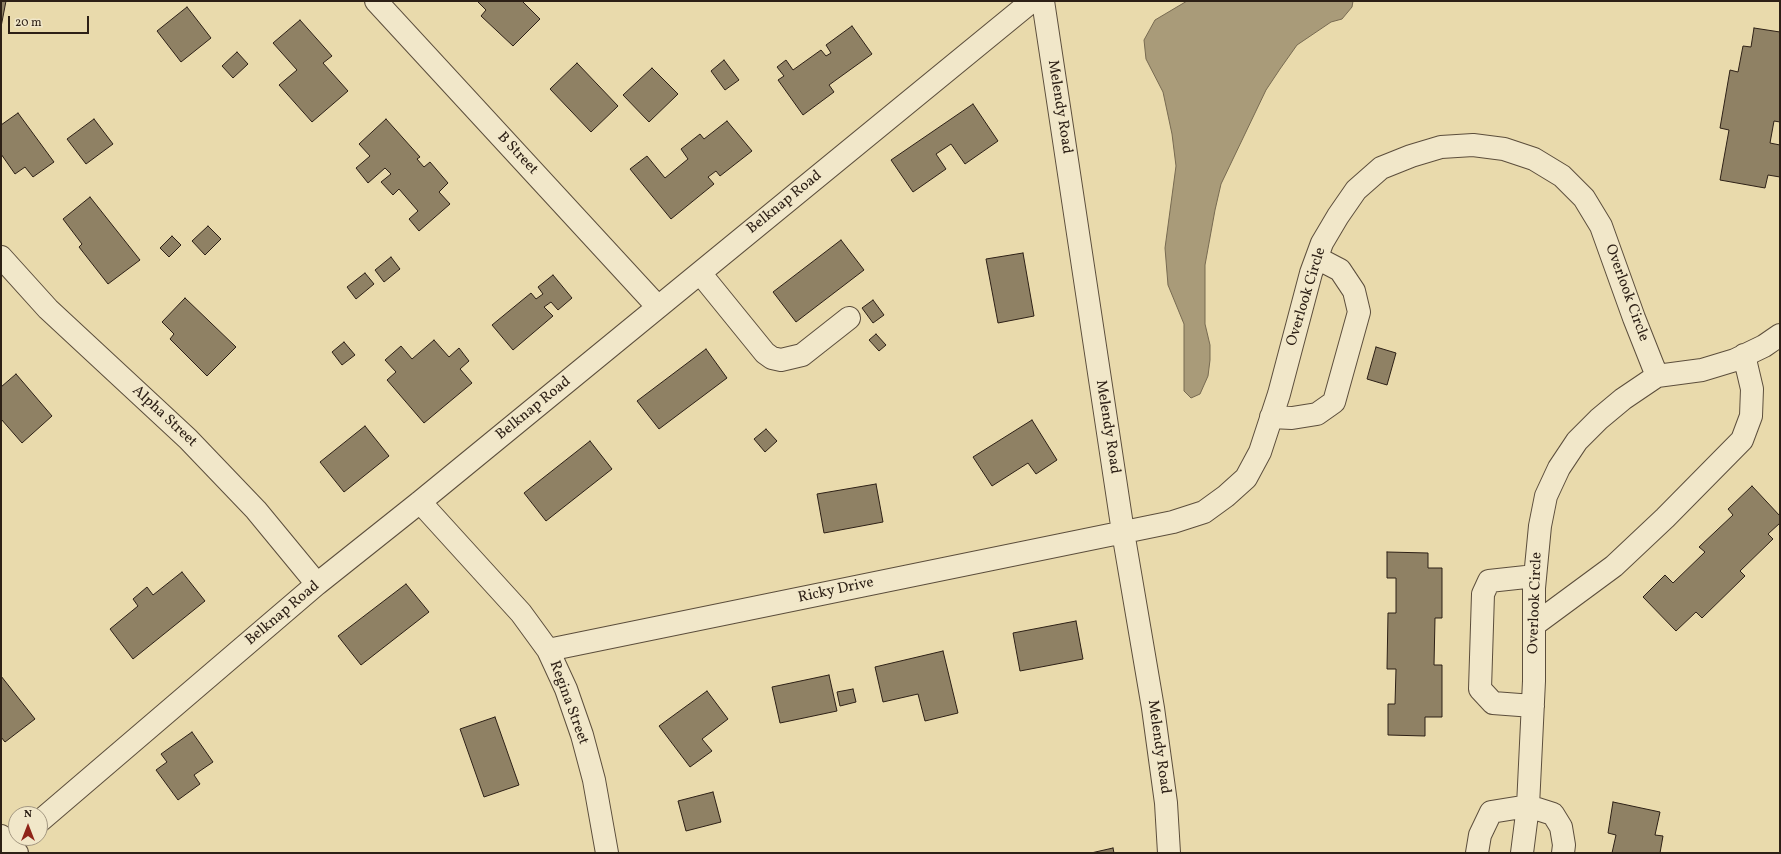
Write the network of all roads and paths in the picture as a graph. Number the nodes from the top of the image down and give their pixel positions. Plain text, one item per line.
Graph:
1 (376, 1) edge
2 (1032, 1) edge
3 (1043, 1) edge
4 (1, 257) edge
5 (1317, 258) junction
6 (700, 273) junction
7 (658, 307) junction
8 (849, 318) dead end
9 (1780, 335) edge
10 (1744, 355) junction
11 (1657, 376) junction
12 (1271, 417) junction
13 (420, 502) junction
14 (1124, 532) junction
15 (1535, 576) junction
16 (317, 584) junction
17 (1534, 625) junction
18 (548, 650) junction
19 (1533, 706) junction
20 (1528, 806) junction
21 (48, 814) edge
22 (607, 853) edge
23 (1170, 853) edge
24 (1477, 853) edge
25 (1522, 853) edge
26 (1563, 853) edge

1 - 7 street, B Street
2 - 6 street, Belknap Road
3 - 14 street, Melendy Road
4 - 16 street, Alpha Street
5 - 11 street, Overlook Circle
5 - 12 street, Overlook Circle
5 - 12 street
6 - 7 street, Belknap Road
6 - 8 street
7 - 13 street, Belknap Road
9 - 10 street, Overlook Circle
10 - 11 street, Overlook Circle
10 - 17 street
11 - 15 street, Overlook Circle
12 - 14 street, Overlook Circle
13 - 16 street, Belknap Road
13 - 18 street, Regina Street
14 - 18 street, Ricky Drive
14 - 23 street, Melendy Road
15 - 17 street, Overlook Circle
15 - 19 street
16 - 21 street, Belknap Road
17 - 19 street, Overlook Circle
18 - 22 street, Regina Street
19 - 20 street, Overlook Circle
20 - 24 street
20 - 25 street, Overlook Circle
20 - 26 street

